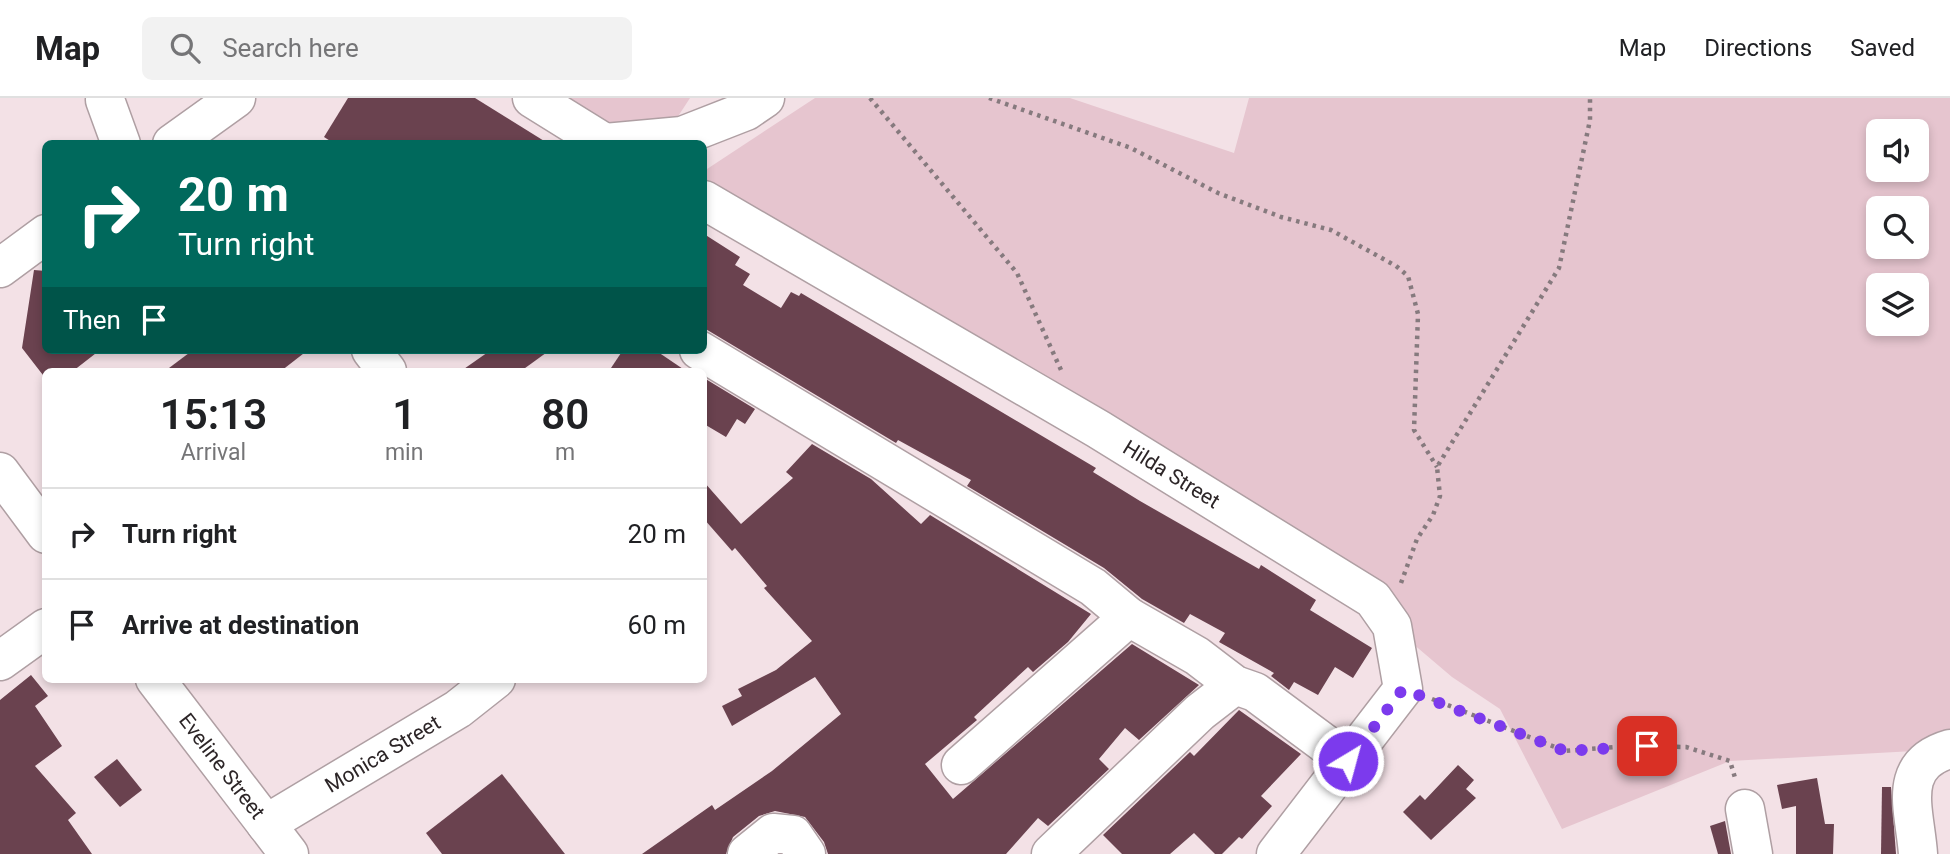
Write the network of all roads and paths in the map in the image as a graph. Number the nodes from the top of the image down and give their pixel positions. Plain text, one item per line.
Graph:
1 (236, 98) edge
2 (532, 98) edge
3 (765, 98) edge
4 (870, 98) edge
5 (989, 98) edge
6 (1590, 98) edge
7 (105, 100) dead end
8 (196, 137) edge
9 (120, 140) edge
10 (600, 140) edge
11 (638, 140) edge
12 (707, 202) edge
13 (42, 237) edge
14 (0, 268) edge
15 (374, 354) edge
16 (706, 354) edge
17 (385, 368) edge
18 (1065, 377) dead end
19 (1437, 467) junction
20 (0, 472) edge
21 (42, 529) edge
22 (1129, 617) junction
23 (1392, 626) junction
24 (42, 631) edge
25 (0, 662) edge
26 (158, 683) edge
27 (491, 683) edge
28 (1235, 685) junction
29 (1403, 689) junction
30 (1950, 749) edge
31 (1348, 761) junction
32 (961, 765) dead end
33 (1745, 809) joint
34 (278, 839) edge
35 (747, 854) edge
36 (806, 854) edge
37 (1051, 854) edge
38 (1276, 854) edge
39 (1753, 854) edge
40 (1918, 854) edge

1 - 8 street
2 - 10 street
3 - 11 street
4 - 18 path
5 - 19 path
6 - 19 path
7 - 9 street
12 - 23 street, Hilda Street
13 - 14 street
15 - 17 street
16 - 22 street
19 - 23 path
20 - 21 street
22 - 28 street
22 - 32 street
23 - 29 street, Hilda Street
24 - 25 street
26 - 34 street, Eveline Street
27 - 34 street, Monica Street
28 - 31 street
28 - 37 street
29 - 31 street
29 - 33 path
30 - 40 street
31 - 38 street
33 - 39 street
35 - 36 street

